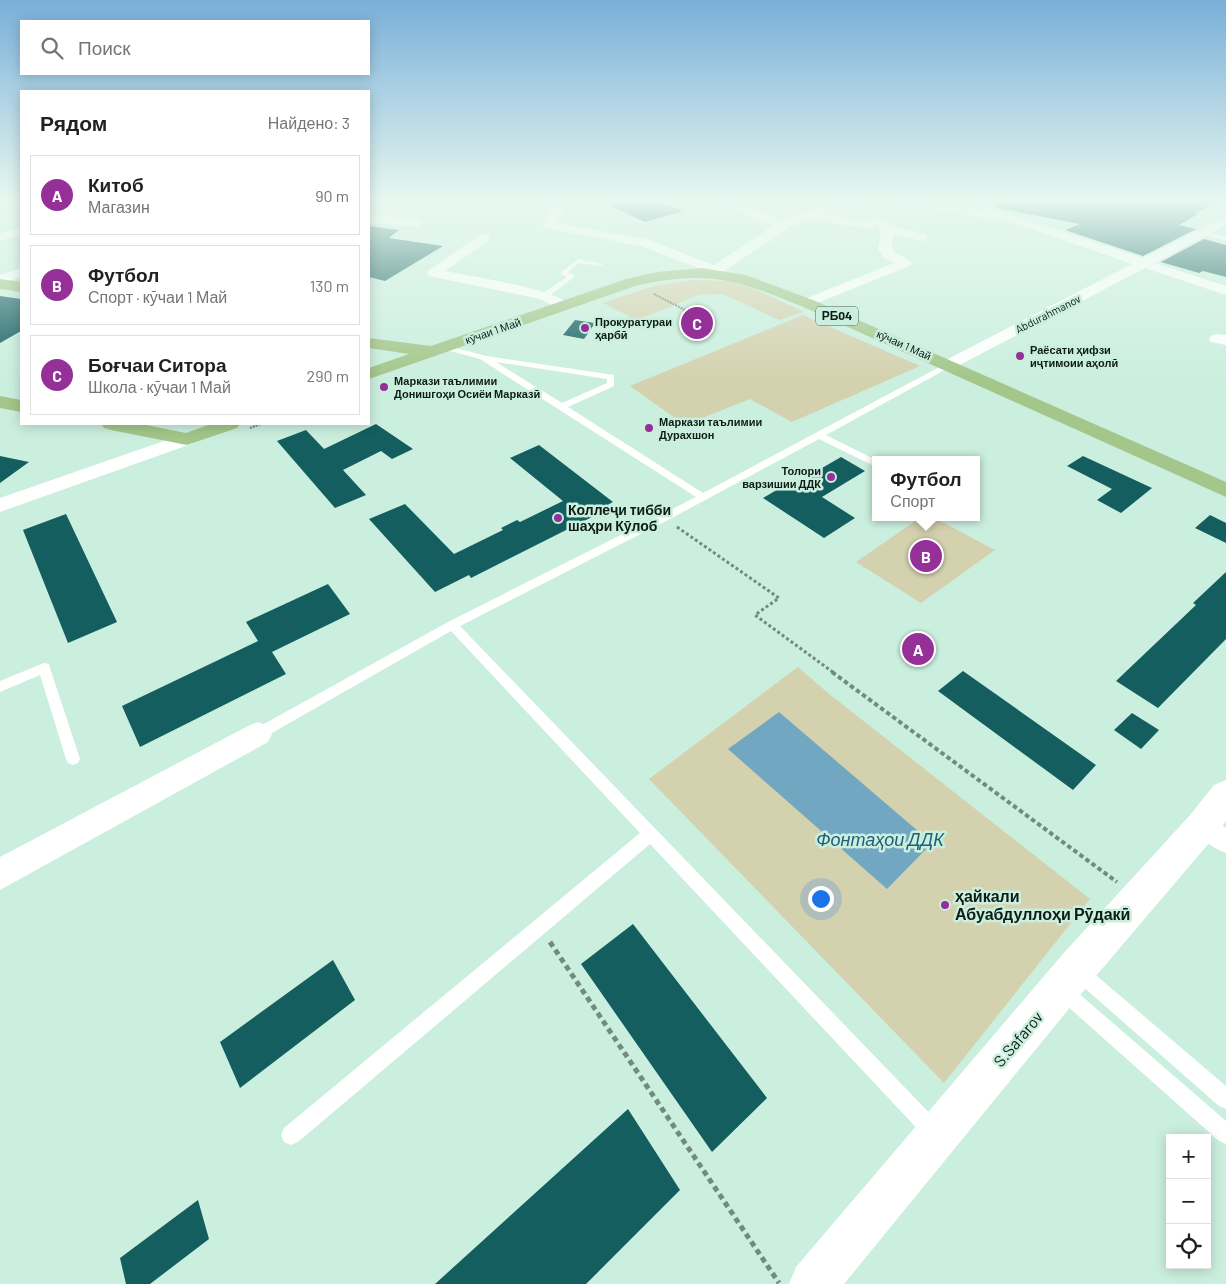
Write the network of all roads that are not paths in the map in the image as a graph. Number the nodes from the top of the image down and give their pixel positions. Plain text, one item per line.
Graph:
1 (454, 259) edge
2 (684, 259) edge
3 (732, 259) edge
4 (897, 259) edge
5 (1129, 259) edge
6 (1154, 259) edge
7 (600, 264) dead end
8 (1144, 264) junction
9 (714, 271) junction
10 (20, 272) edge
11 (0, 282) edge
12 (20, 287) edge
13 (1226, 291) edge
14 (544, 296) junction
15 (807, 303) junction
16 (564, 306) junction
17 (370, 343) edge
18 (439, 350) junction
19 (483, 357) junction
20 (950, 365) junction
21 (370, 374) edge
22 (0, 402) edge
23 (20, 406) edge
24 (561, 407) junction
25 (116, 425) edge
26 (227, 425) edge
27 (819, 435) junction
28 (188, 439) junction
29 (872, 462) edge
30 (1226, 490) edge
31 (703, 497) junction
32 (0, 505) edge
33 (452, 625) junction
34 (0, 688) edge
35 (258, 734) joint
36 (73, 759) dead end
37 (1218, 821) edge
38 (651, 834) junction
39 (0, 874) edge
40 (1068, 979) junction
41 (1226, 1099) edge
42 (1226, 1134) edge
43 (291, 1135) dead end
44 (937, 1135) junction
45 (813, 1284) edge

1 - 14 street
2 - 9 street
3 - 9 street
4 - 15 street
5 - 8 street
6 - 8 street, Abdurahmanov
7 - 14 lane
8 - 13 street
8 - 20 street, Abdurahmanov
9 - 15 main road, кӯчаи 1 Май / РБ04
9 - 16 main road, кӯчаи 1 Май / РБ04
10 - 11 street
11 - 12 main road
14 - 16 street
15 - 20 main road, кӯчаи 1 Май / РБ04
16 - 18 main road, кӯчаи 1 Май / РБ04
17 - 18 main road, кӯчаи 1 Май / РБ04
18 - 19 lane
18 - 21 main road
19 - 24 lane
19 - 24 lane
20 - 27 lane
20 - 30 main road, кӯчаи 1 Май / РБ04
22 - 23 main road
24 - 31 lane
25 - 28 main road
26 - 28 main road
27 - 29 lane
27 - 31 lane
28 - 32 street
31 - 33 lane
33 - 35 lane
33 - 38 lane
34 - 36 lane
35 - 39 street
37 - 40 street, S.Safarov
38 - 43 lane
38 - 44 lane
40 - 41 lane
40 - 42 lane
40 - 44 street, S.Safarov
44 - 45 street, S.Safarov

